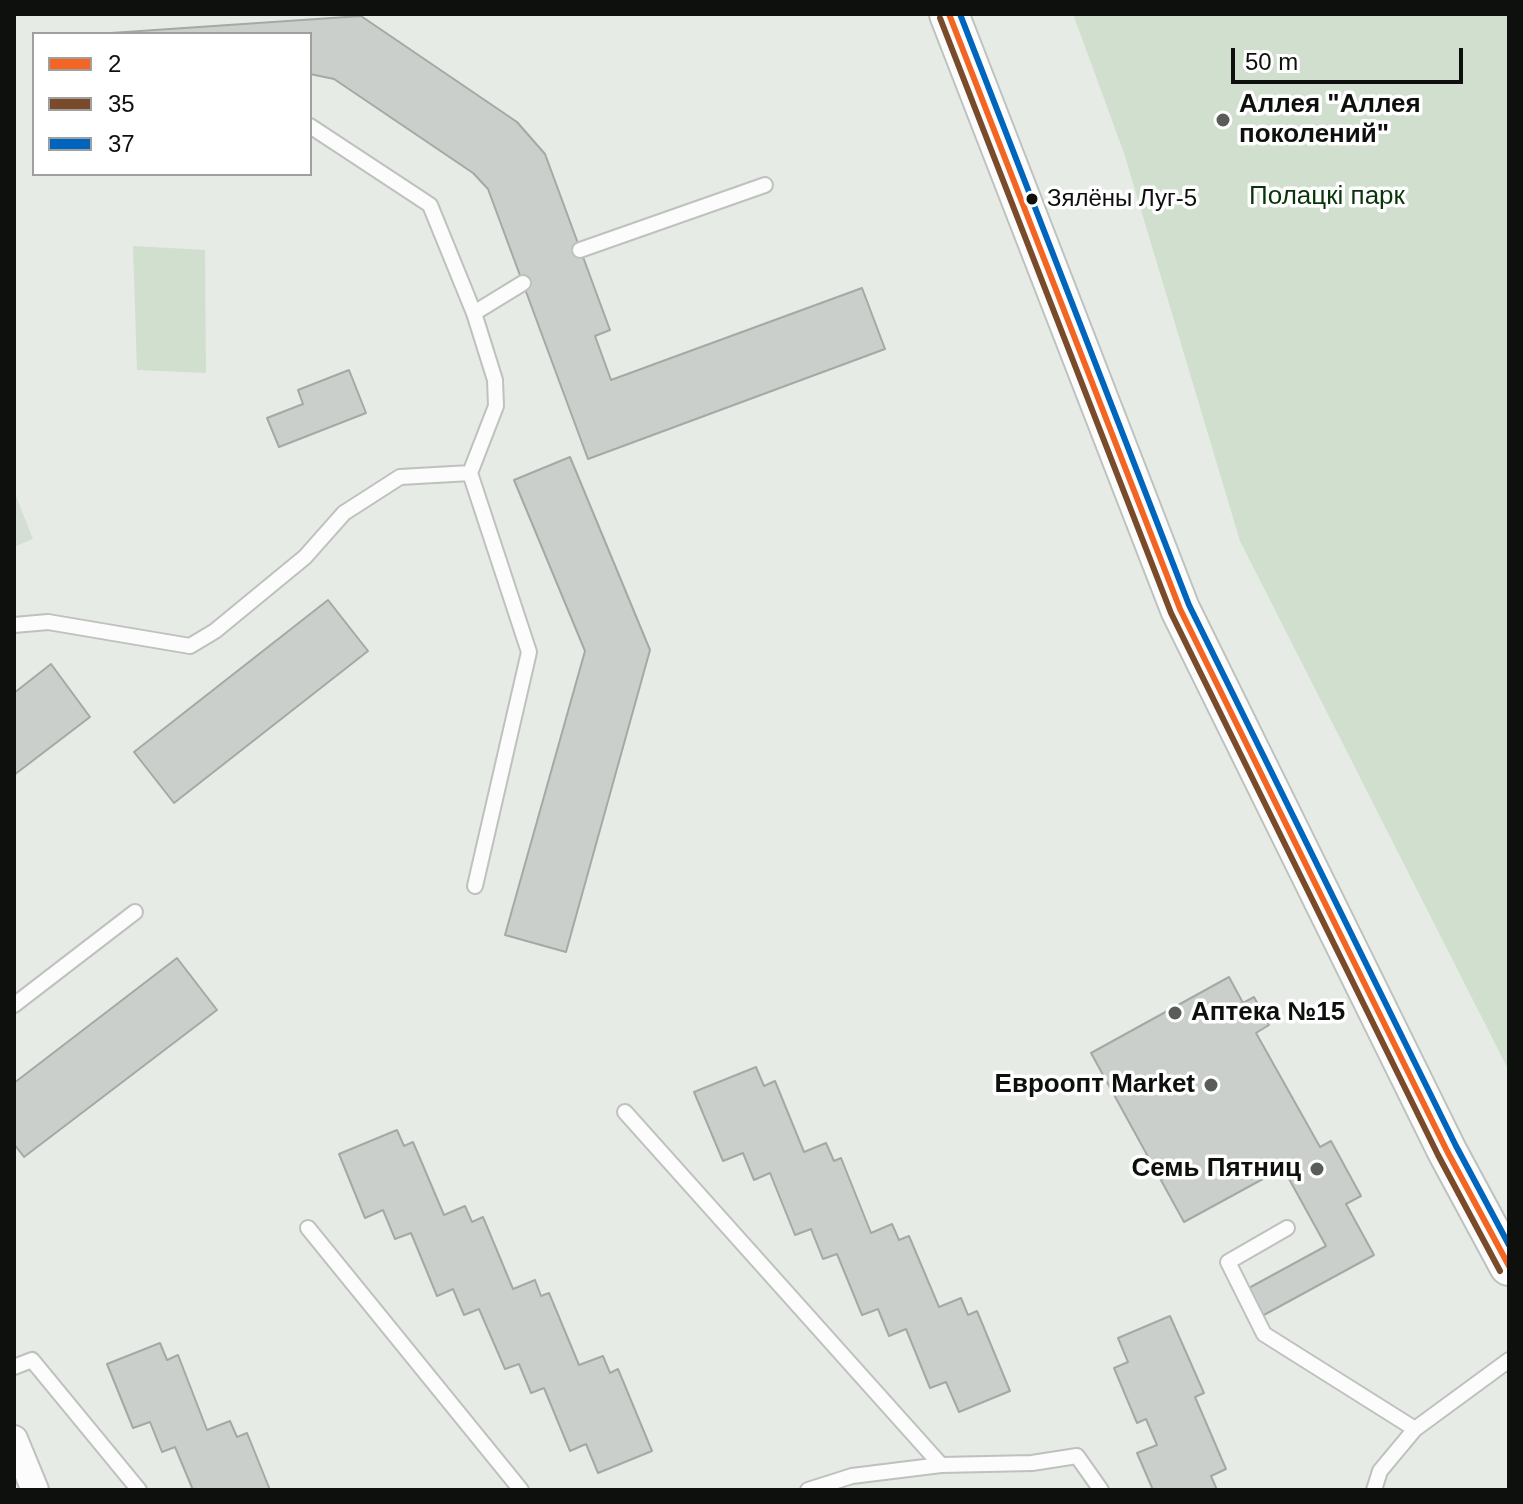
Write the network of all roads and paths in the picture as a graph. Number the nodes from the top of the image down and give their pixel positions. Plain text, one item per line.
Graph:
1 (949, 14) edge
2 (312, 127) edge
3 (765, 185) dead end
4 (580, 250) dead end
5 (523, 283) dead end
6 (474, 313) junction
7 (470, 473) junction
8 (14, 625) edge
9 (475, 886) dead end
10 (135, 912) dead end
11 (14, 1005) edge
12 (625, 1112) dead end
13 (308, 1228) dead end
14 (1287, 1228) dead end
15 (1509, 1266) edge
16 (1509, 1360) edge
17 (14, 1367) edge
18 (1415, 1429) junction
19 (14, 1439) edge
20 (941, 1465) junction
21 (35, 1490) edge
22 (139, 1490) edge
23 (521, 1490) edge
24 (808, 1490) edge
25 (1101, 1490) edge
26 (1374, 1490) edge

1 - 15 main road
2 - 6 lane
3 - 4 lane
5 - 6 lane
6 - 7 lane
7 - 8 lane
7 - 9 lane
10 - 11 lane
12 - 20 lane
13 - 23 lane
14 - 18 lane
16 - 18 lane
17 - 22 lane
18 - 26 lane
19 - 21 street
20 - 24 lane
20 - 25 lane

